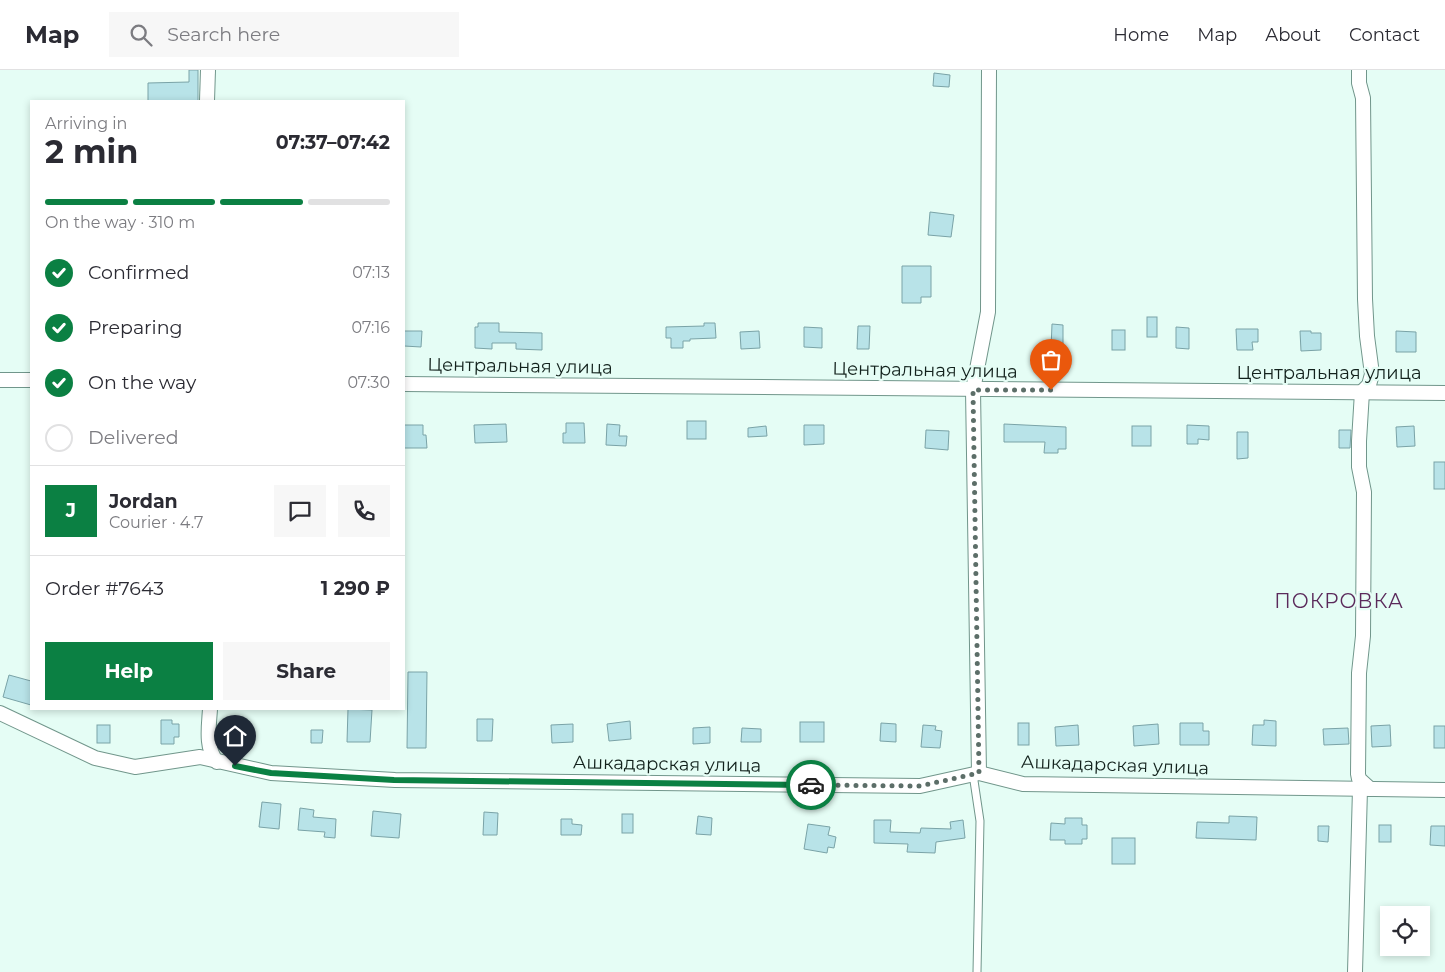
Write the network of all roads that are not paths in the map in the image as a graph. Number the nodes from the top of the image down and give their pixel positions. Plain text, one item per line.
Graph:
1 (208, 70) edge
2 (989, 70) edge
3 (1359, 70) edge
4 (207, 100) edge
5 (0, 380) edge
6 (30, 380) edge
7 (405, 384) edge
8 (973, 390) junction
9 (1362, 392) junction
10 (1445, 393) edge
11 (210, 710) edge
12 (0, 713) edge
13 (217, 762) junction
14 (976, 774) junction
15 (1365, 789) junction
16 (1445, 790) edge
17 (977, 972) edge
18 (1354, 972) edge

1 - 4 street
2 - 8 street
3 - 9 street
5 - 6 street
7 - 8 street, Центральная улица
8 - 9 street, Центральная улица
8 - 14 street
9 - 10 street, Центральная улица
9 - 15 street
11 - 13 street
12 - 13 street, Ашкадарская улица
13 - 14 street, Ашкадарская улица
14 - 15 street, Ашкадарская улица
14 - 17 lane
15 - 16 street, Ашкадарская улица
15 - 18 street

